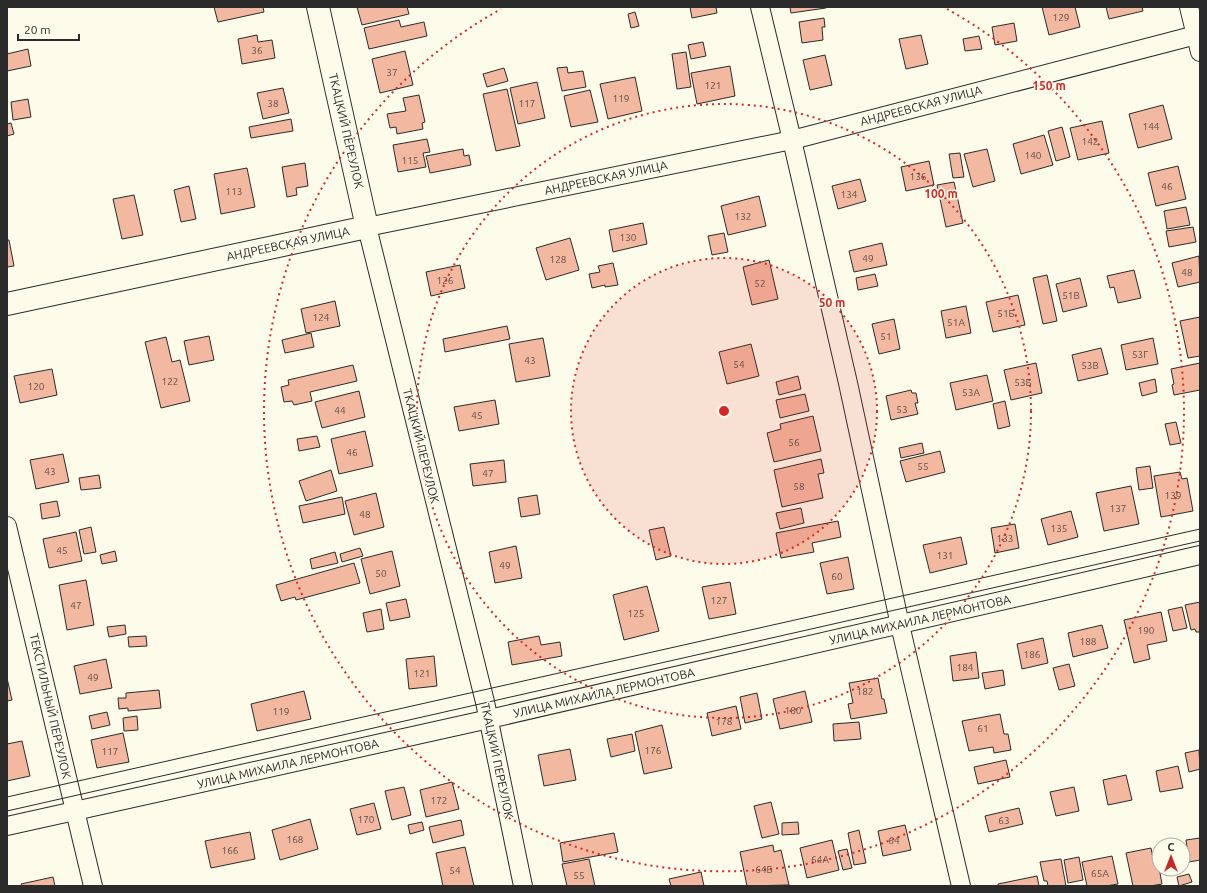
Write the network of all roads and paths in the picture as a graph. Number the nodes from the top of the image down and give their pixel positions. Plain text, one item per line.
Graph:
1 (318, 7) edge
2 (760, 7) edge
3 (1189, 7) edge
4 (1199, 41) edge
5 (792, 140) junction
6 (367, 227) junction
7 (7, 304) edge
8 (7, 526) edge
9 (1200, 555) edge
10 (900, 624) junction
11 (489, 719) junction
12 (74, 812) junction
13 (7, 826) edge
14 (93, 886) edge
15 (523, 886) edge
16 (961, 886) edge

1 - 6 street, ТКАЦКИЙ ПЕРЕУЛОК
2 - 5 street
3 - 4 street
4 - 5 street, АНДРЕЕВСКАЯ УЛИЦА
5 - 6 street, АНДРЕЕВСКАЯ УЛИЦА
5 - 10 street
6 - 7 street, АНДРЕЕВСКАЯ УЛИЦА
6 - 11 street, ТКАЦКИЙ ПЕРЕУЛОК
8 - 12 street, ТЕКСТИЛЬНЫЙ ПЕРЕУЛОК
9 - 10 street, УЛИЦА МИХАИЛА ЛЕРМОНТОВА
10 - 11 street, УЛИЦА МИХАИЛА ЛЕРМОНТОВА
10 - 16 street
11 - 12 street, УЛИЦА МИХАИЛА ЛЕРМОНТОВА
11 - 15 street, ТКАЦКИЙ ПЕРЕУЛОК
12 - 13 street, УЛИЦА МИХАИЛА ЛЕРМОНТОВА
12 - 14 street, ТЕКСТИЛЬНЫЙ ПЕРЕУЛОК

